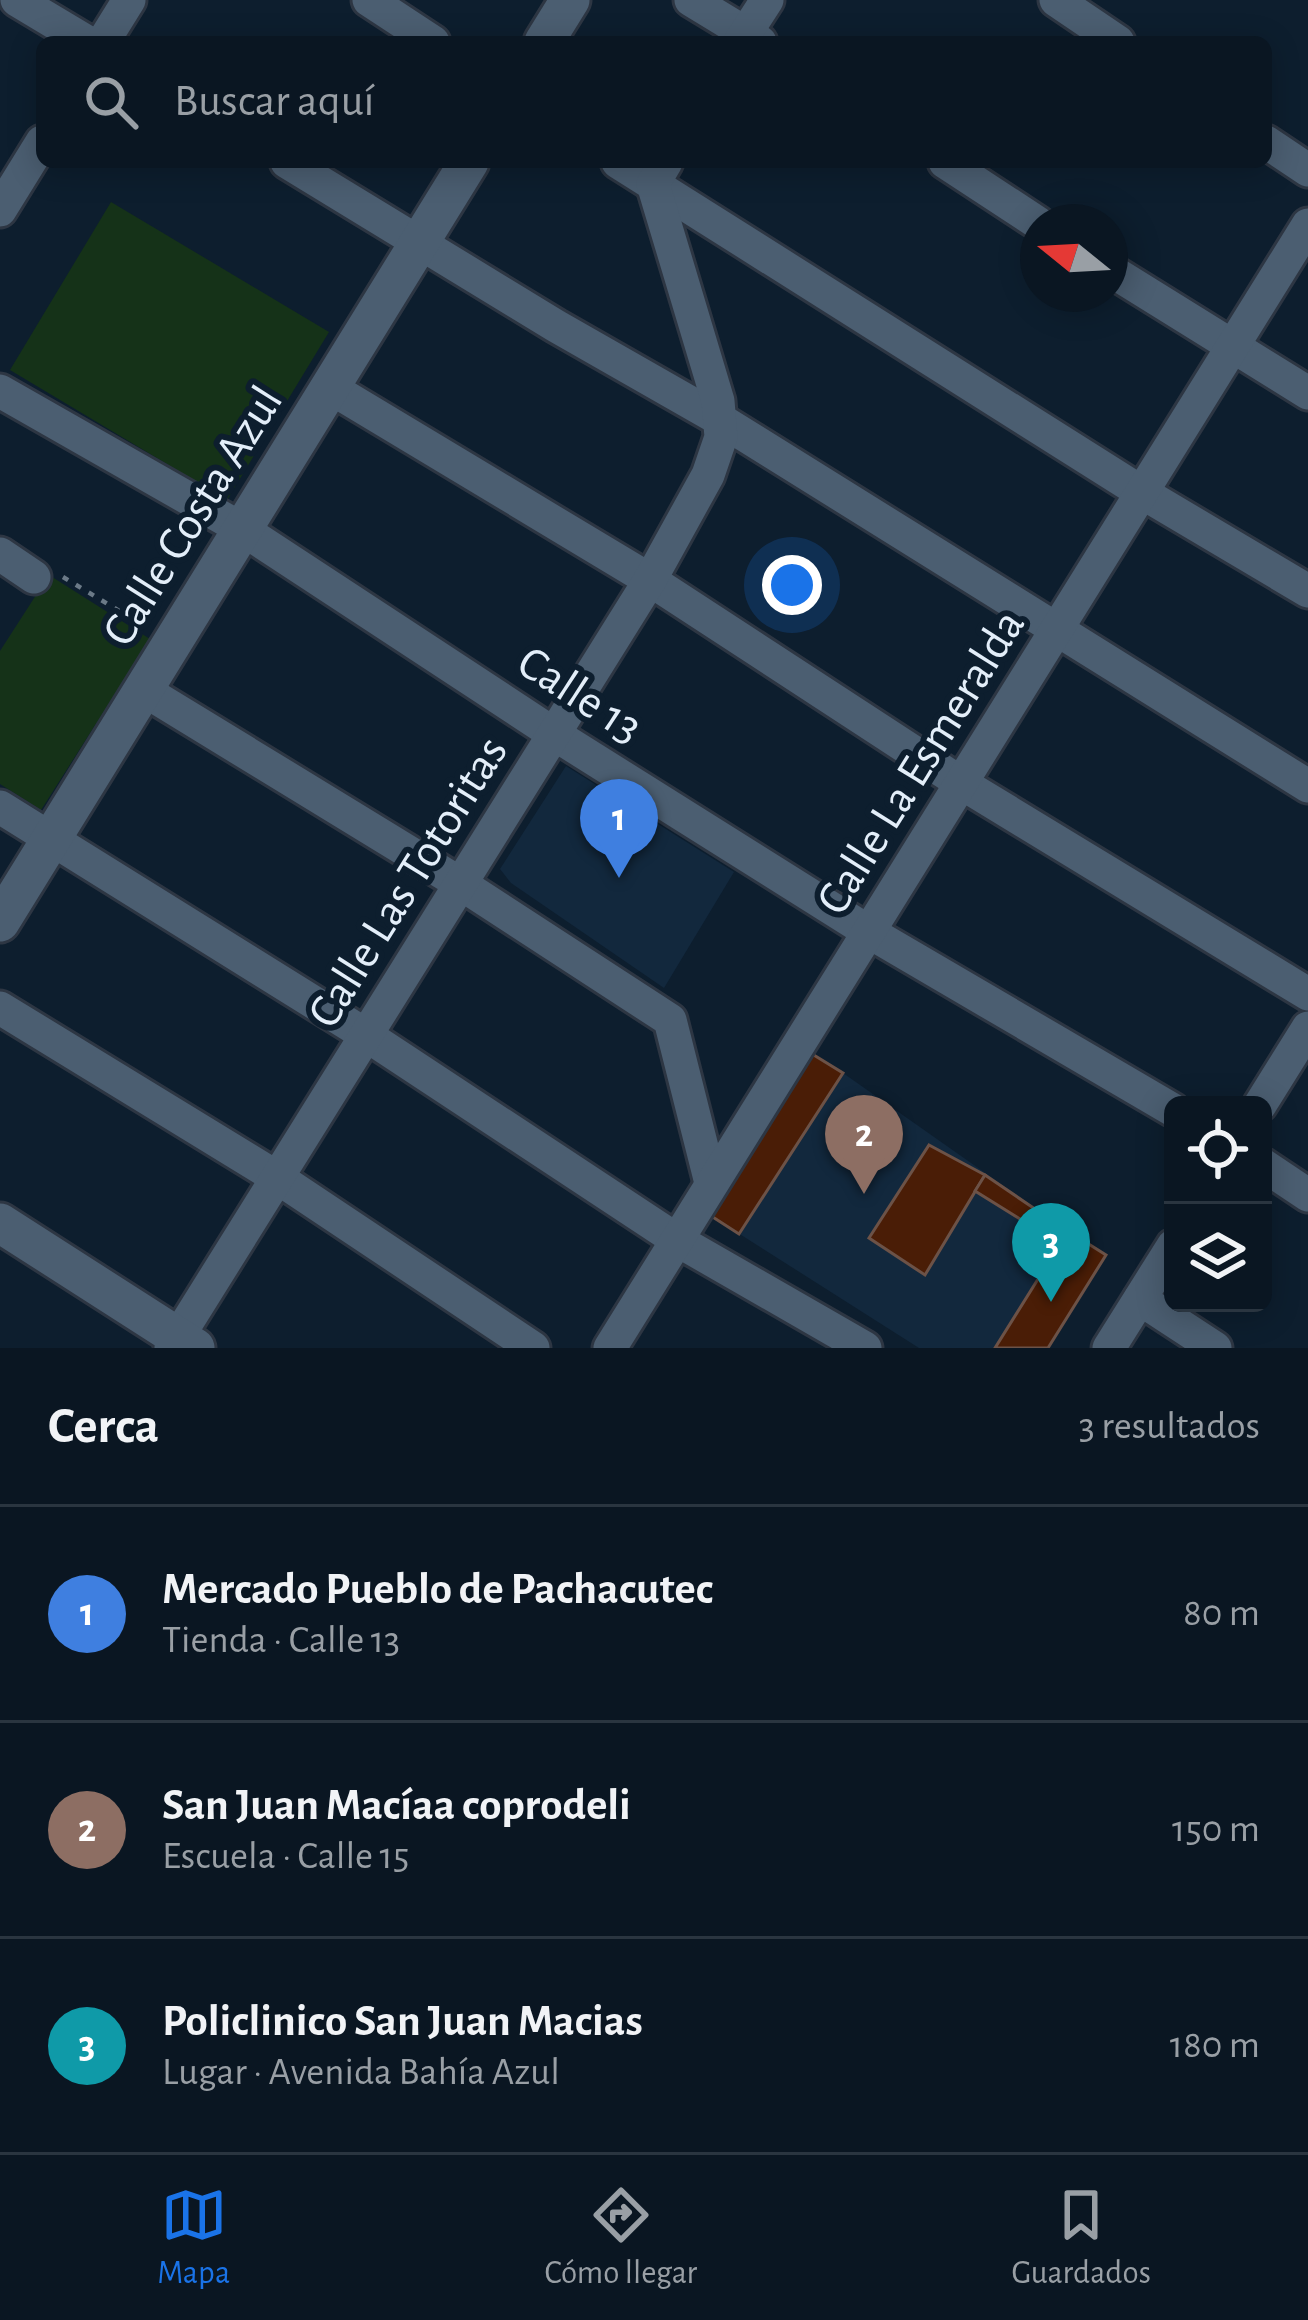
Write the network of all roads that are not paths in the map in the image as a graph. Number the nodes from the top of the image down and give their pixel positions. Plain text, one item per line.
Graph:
1 (17, 0) edge
2 (129, 0) edge
3 (369, 0) edge
4 (570, 0) edge
5 (691, 0) edge
6 (766, 0) edge
7 (1056, 0) edge
8 (77, 36) edge
9 (107, 36) edge
10 (424, 36) edge
11 (548, 36) edge
12 (745, 36) edge
13 (750, 36) edge
14 (1109, 36) edge
15 (1272, 146) edge
16 (36, 151) edge
17 (297, 168) edge
18 (465, 168) edge
19 (954, 168) edge
20 (1308, 170) edge
21 (659, 173) edge
22 (2, 202) edge
23 (1020, 211) edge
24 (1308, 225) edge
25 (420, 242) junction
26 (1128, 282) edge
27 (1231, 348) junction
28 (329, 387) junction
29 (0, 391) edge
30 (1308, 393) edge
31 (719, 419) junction
32 (1142, 492) junction
33 (242, 529) junction
34 (0, 554) edge
35 (34, 577) road end
36 (650, 580) junction
37 (1308, 591) edge
38 (1057, 630) junction
39 (142, 689) junction
40 (554, 734) junction
41 (961, 783) junction
42 (1308, 786) edge
43 (0, 807) edge
44 (50, 837) junction
45 (461, 884) junction
46 (0, 922) edge
47 (869, 932) junction
48 (1308, 994) edge
49 (0, 1008) edge
50 (1308, 1028) edge
51 (366, 1035) junction
52 (1266, 1096) edge
53 (1164, 1105) edge
54 (1272, 1171) edge
55 (278, 1178) junction
56 (711, 1183) junction
57 (1308, 1195) edge
58 (0, 1222) edge
59 (677, 1240) junction
60 (1164, 1260) edge
61 (1140, 1299) junction
62 (181, 1344) edge
63 (533, 1348) edge
64 (610, 1348) edge
65 (865, 1348) edge
66 (1109, 1348) edge
67 (1215, 1348) edge

1 - 8 street
2 - 9 street
3 - 10 street
4 - 11 street
5 - 12 street
6 - 13 street
7 - 14 street
15 - 20 street
16 - 22 street
17 - 25 street
18 - 25 street, Calle Costa Azul
19 - 23 street
21 - 31 street, Calle Las Totoritas
21 - 32 street
24 - 27 street, Calle La Esmeralda
25 - 28 street, Calle Costa Azul
25 - 31 street
26 - 27 street
27 - 30 street
27 - 32 street, Calle La Esmeralda
28 - 33 street, Calle Costa Azul
28 - 36 street
29 - 33 street, Calle 13
31 - 36 street, Calle Las Totoritas
31 - 38 street
32 - 37 street
32 - 38 street, Calle La Esmeralda
33 - 39 street, Calle Costa Azul
33 - 40 street, Calle 13
34 - 35 street
36 - 40 street, Calle Las Totoritas
36 - 41 street
38 - 41 street, Calle La Esmeralda
38 - 42 street
39 - 44 street, Calle Costa Azul
39 - 45 street
40 - 45 street, Calle Las Totoritas
40 - 47 street, Calle 13
41 - 47 street, Calle La Esmeralda
41 - 48 street
43 - 44 street
44 - 46 street, Calle Costa Azul
44 - 51 street
45 - 51 street, Calle Las Totoritas
45 - 56 street
47 - 53 street, Calle 13
47 - 56 street, Calle La Esmeralda
49 - 55 street
50 - 52 street
51 - 55 street, Calle Las Totoritas
51 - 59 street
54 - 57 street
55 - 62 street, Calle Las Totoritas
55 - 63 street
56 - 59 street, Calle La Esmeralda
58 - 62 street
59 - 64 street, Calle La Esmeralda
59 - 65 street
60 - 61 street
61 - 66 street
61 - 67 street

